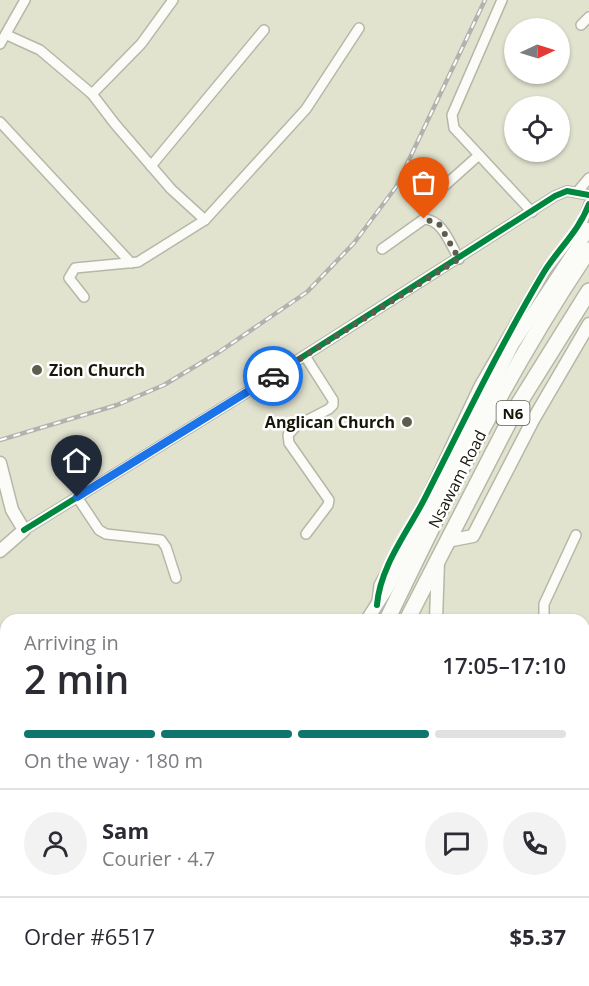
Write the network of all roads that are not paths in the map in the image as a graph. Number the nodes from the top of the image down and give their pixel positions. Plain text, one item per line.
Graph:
1 (25, 0) edge
2 (173, 0) edge
3 (502, 0) edge
4 (589, 17) edge
5 (581, 25) dead end
6 (359, 28) dead end
7 (264, 30) dead end
8 (7, 35) junction
9 (0, 44) edge
10 (92, 94) junction
11 (0, 122) edge
12 (479, 155) junction
13 (151, 166) junction
14 (589, 178) edge
15 (578, 191) junction
16 (589, 195) edge
17 (432, 197) dead end
18 (589, 204) edge
19 (532, 212) junction
20 (205, 220) junction
21 (589, 229) edge
22 (382, 249) dead end
23 (589, 250) edge
24 (459, 259) junction
25 (131, 263) junction
26 (589, 291) edge
27 (84, 297) dead end
28 (589, 324) edge
29 (305, 356) junction
30 (0, 463) edge
31 (77, 497) junction
32 (24, 530) junction
33 (306, 534) dead end
34 (576, 535) dead end
35 (447, 541) junction
36 (0, 551) edge
37 (438, 560) junction
38 (176, 578) dead end
39 (377, 605) junction
40 (371, 614) edge
41 (390, 614) edge
42 (410, 614) edge
43 (436, 614) edge
44 (543, 614) edge

1 - 8 street
2 - 10 street
3 - 12 street
4 - 5 street
6 - 20 street
7 - 13 street
8 - 9 street
8 - 10 street
10 - 13 street
11 - 25 street
12 - 17 street
12 - 19 street
13 - 20 street
14 - 15 street
15 - 16 street
15 - 19 street
18 - 39 street
19 - 24 street
20 - 25 street
21 - 39 main road
22 - 24 street
23 - 41 highway, Nsawam Road / N6
24 - 29 street
25 - 27 street
26 - 35 highway, Nsawam Road / N6
28 - 35 main road
29 - 31 street
29 - 33 street
30 - 32 main road
31 - 32 street
31 - 38 street
32 - 36 main road
34 - 44 street
35 - 37 highway, Nsawam Road / N6
37 - 42 highway, Nsawam Road / N6
37 - 43 main road
39 - 40 main road

